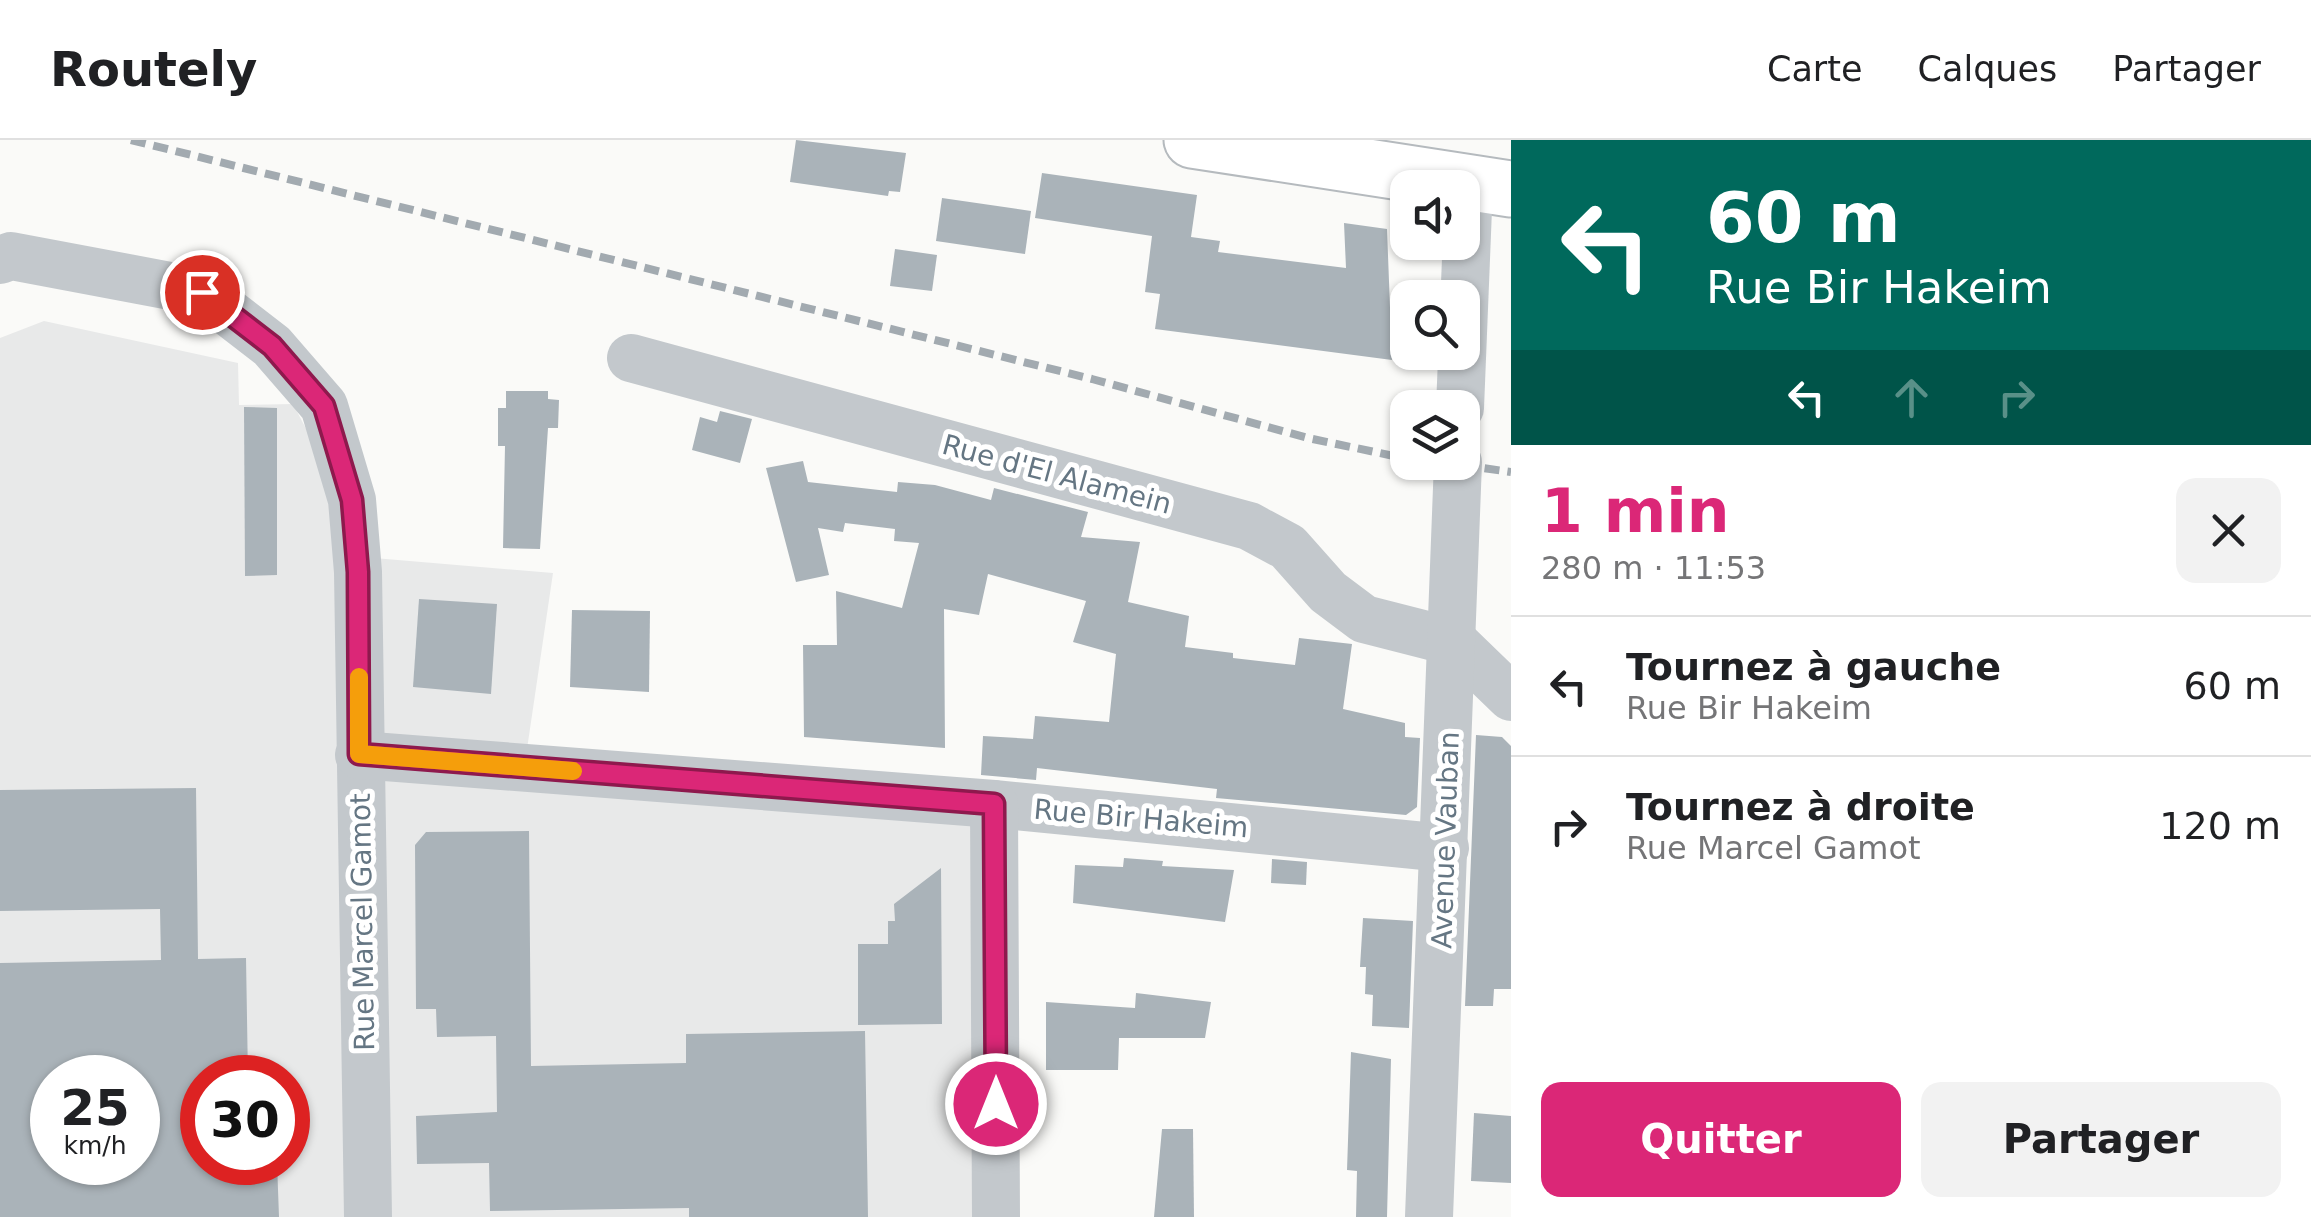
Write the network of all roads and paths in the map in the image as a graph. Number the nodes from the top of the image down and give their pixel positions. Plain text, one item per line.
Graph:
1 (1192, 140) edge
2 (1490, 186) edge
3 (0, 260) edge
4 (631, 358) dead end
5 (1462, 390) edge
6 (1458, 480) edge
7 (1454, 642) junction
8 (1511, 697) edge
9 (359, 754) junction
10 (994, 804) junction
11 (1445, 848) junction
12 (368, 1217) edge
13 (996, 1217) edge
14 (1428, 1217) edge

1 - 2 main road
2 - 5 street
3 - 9 street, Rue Marcel Gamot
4 - 7 street, Rue d'El Alamein
6 - 7 street, Avenue Vauban
7 - 8 street
7 - 11 street, Avenue Vauban
9 - 10 street, Rue Bir Hakeim
9 - 12 street, Rue Marcel Gamot
10 - 11 street, Rue Bir Hakeim
10 - 13 street
11 - 14 street, Avenue Vauban

